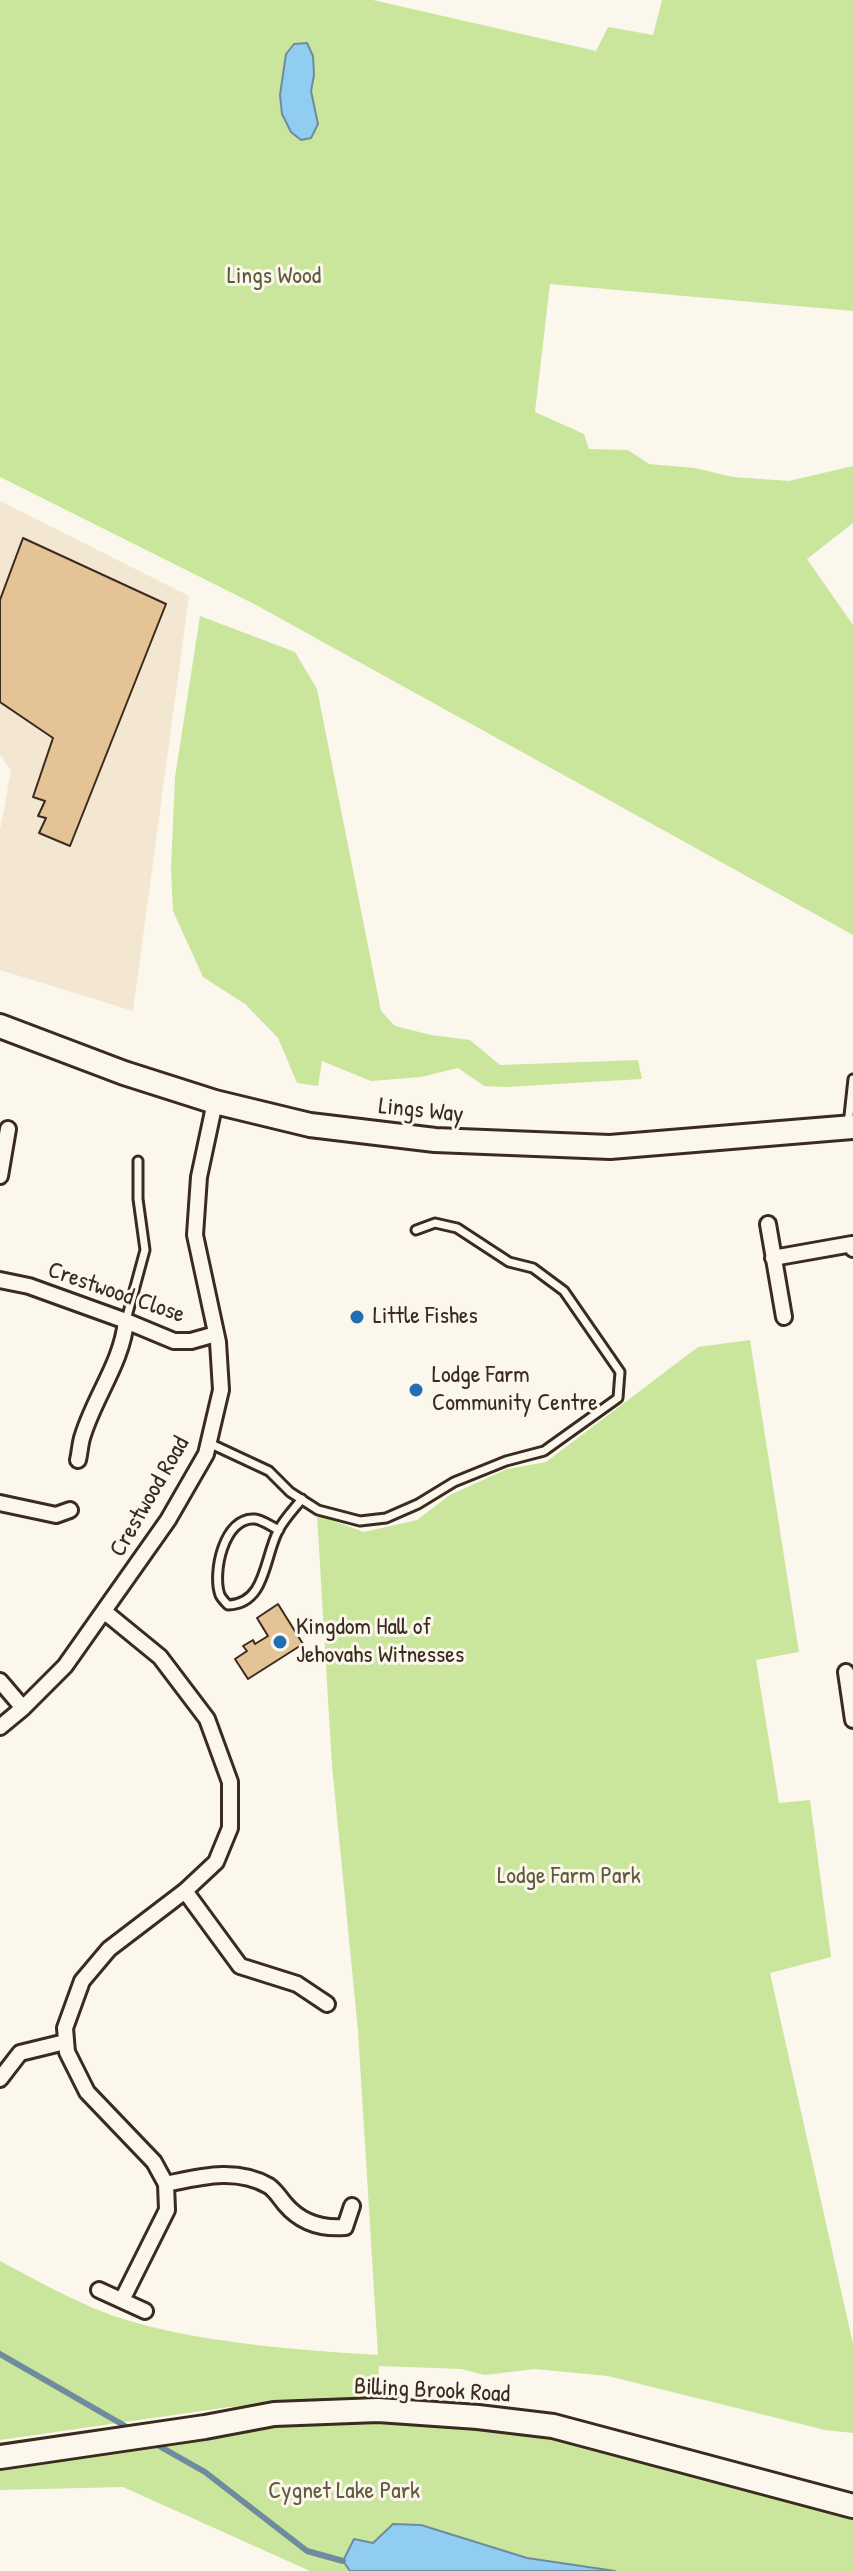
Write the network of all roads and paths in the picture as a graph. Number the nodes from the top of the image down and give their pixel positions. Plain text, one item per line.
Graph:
1 (0, 1026) edge
2 (853, 1079) edge
3 (215, 1102) junction
4 (850, 1127) edge
5 (5, 1136) edge
6 (138, 1161) dead end
7 (0, 1176) edge
8 (768, 1224) dead end
9 (416, 1230) dead end
10 (853, 1246) edge
11 (773, 1258) junction
12 (0, 1280) edge
13 (784, 1317) dead end
14 (126, 1321) junction
15 (216, 1334) junction
16 (209, 1443) junction
17 (78, 1460) dead end
18 (302, 1499) junction
19 (0, 1503) edge
20 (70, 1510) dead end
21 (279, 1530) junction
22 (105, 1612) junction
23 (846, 1672) dead end
24 (0, 1681) edge
25 (23, 1708) junction
26 (853, 1720) edge
27 (0, 1727) edge
28 (185, 1891) junction
29 (327, 2004) dead end
30 (65, 2042) junction
31 (0, 2079) edge
32 (166, 2184) junction
33 (352, 2206) dead end
34 (99, 2290) dead end
35 (122, 2300) junction
36 (145, 2311) dead end
37 (0, 2457) edge
38 (853, 2506) edge

1 - 3 street, Lings Way
2 - 4 lane
3 - 4 street, Lings Way
3 - 15 street, Crestwood Road
5 - 7 street
6 - 14 lane
8 - 11 street
9 - 18 lane
10 - 11 street
11 - 13 street
12 - 14 street, Crestwood Close
14 - 15 street, Crestwood Close
14 - 17 street
15 - 16 street, Crestwood Road
16 - 18 lane
16 - 22 street, Crestwood Road
18 - 21 lane
19 - 20 street
21 - 21 lane
22 - 25 street, Crestwood Road
22 - 28 street
23 - 26 street
24 - 25 street
25 - 27 street, Crestwood Road
28 - 29 street
28 - 30 street
30 - 31 street
30 - 32 street
32 - 33 street
32 - 35 street
34 - 35 street
35 - 36 street
37 - 38 street, Billing Brook Road

